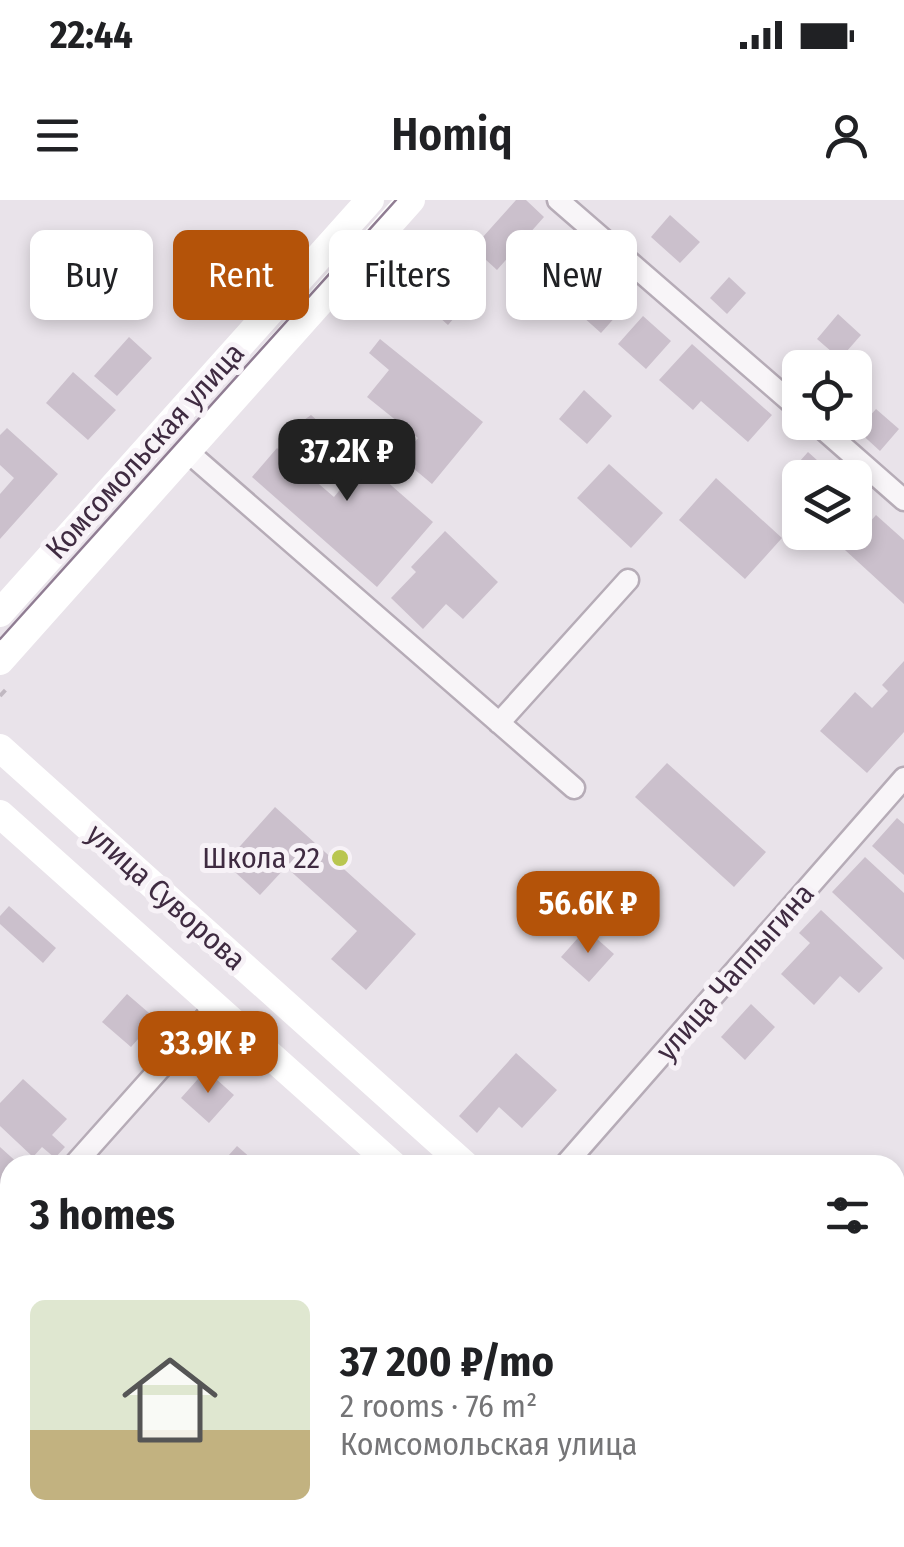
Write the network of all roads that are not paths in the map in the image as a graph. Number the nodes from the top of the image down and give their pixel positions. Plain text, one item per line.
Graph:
1 (370, 200) edge
2 (411, 200) edge
3 (558, 200) edge
4 (782, 394) edge
5 (835, 440) edge
6 (188, 452) junction
7 (904, 500) edge
8 (628, 580) dead end
9 (0, 613) edge
10 (0, 661) edge
11 (499, 723) junction
12 (0, 748) edge
13 (904, 778) edge
14 (574, 788) dead end
15 (0, 814) edge
16 (215, 1007) junction
17 (83, 1155) edge
18 (382, 1155) edge
19 (455, 1155) edge
20 (574, 1155) edge

1 - 9 main road, Комсомольская улица
2 - 6 main road, Комсомольская улица
3 - 4 street
5 - 7 street
6 - 10 main road, Комсомольская улица
6 - 11 street
8 - 11 street
11 - 14 street
12 - 19 main road, улица Суворова
13 - 20 street, улица Чаплыгина
15 - 16 main road, улица Суворова
16 - 17 street
16 - 18 main road, улица Суворова

